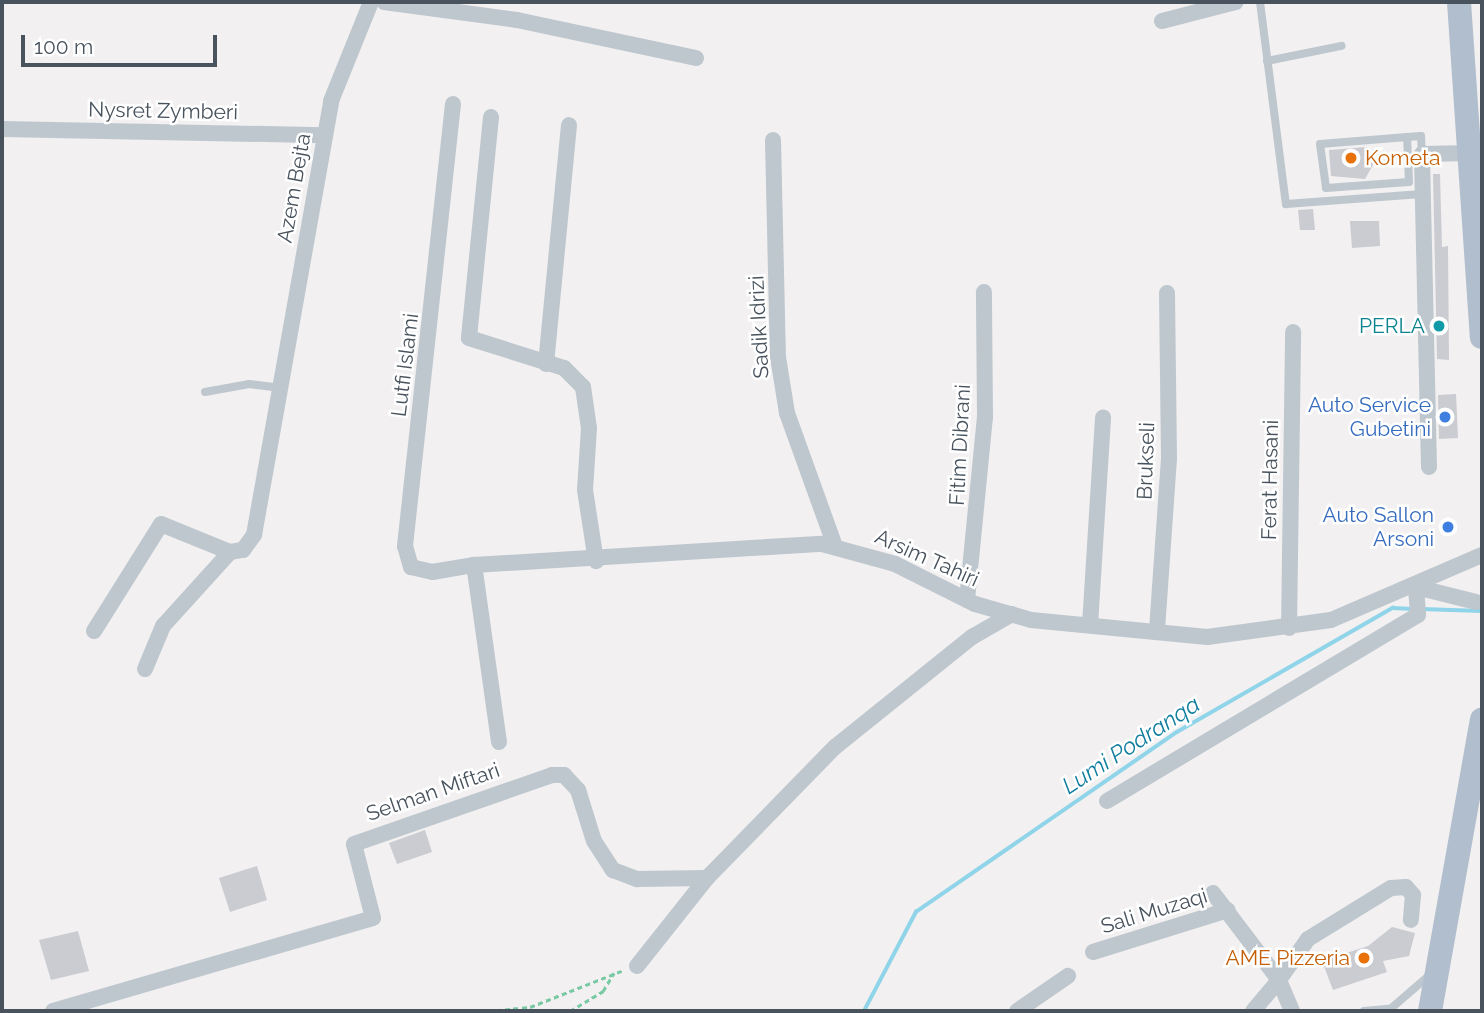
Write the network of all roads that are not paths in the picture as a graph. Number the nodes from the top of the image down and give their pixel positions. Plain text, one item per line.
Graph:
1 (371, 2) edge
2 (384, 2) edge
3 (1236, 2) edge
4 (1260, 2) edge
5 (1459, 2) edge
6 (1476, 2) edge
7 (1162, 21) dead end
8 (1341, 46) dead end
9 (696, 58) dead end
10 (1267, 61) junction
11 (1482, 83) edge
12 (453, 104) dead end
13 (492, 117) dead end
14 (569, 125) dead end
15 (2, 129) edge
16 (323, 135) junction
17 (1407, 137) junction
18 (773, 140) dead end
19 (1471, 153) junction
20 (1422, 154) junction
21 (1422, 194) junction
22 (984, 292) dead end
23 (1167, 293) dead end
24 (1293, 332) dead end
25 (1482, 337) edge
26 (546, 364) junction
27 (283, 389) junction
28 (205, 392) dead end
29 (1103, 417) dead end
30 (1429, 467) dead end
31 (835, 546) junction
32 (230, 552) junction
33 (1482, 555) edge
34 (596, 561) junction
35 (474, 565) junction
36 (967, 600) junction
37 (1417, 601) junction
38 (1476, 602) dead end
39 (1012, 614) junction
40 (1090, 625) junction
41 (1289, 628) junction
42 (1157, 630) junction
43 (94, 631) dead end
44 (145, 669) dead end
45 (1482, 720) edge
46 (499, 742) dead end
47 (1107, 801) dead end
48 (707, 878) junction
49 (1213, 893) dead end
50 (1227, 910) junction
51 (1411, 920) dead end
52 (1093, 952) dead end
53 (637, 965) road end
54 (1439, 966) junction
55 (1068, 976) dead end
56 (1279, 980) junction
57 (1388, 1010) edge
58 (53, 1011) edge
59 (1017, 1011) edge
60 (1253, 1011) edge
61 (1292, 1011) edge
62 (1364, 1011) edge
63 (1430, 1011) edge

1 - 16 street, Azem Bejta
2 - 9 street
3 - 7 street
4 - 10 lane
5 - 19 main road
6 - 11 main road
8 - 10 lane
10 - 21 lane
12 - 35 street, Lutfi Islami
13 - 26 street
14 - 26 street
15 - 16 street, Nysret Zymberi
16 - 27 street, Azem Bejta
17 - 17 lane
17 - 20 lane
18 - 31 street, Sadik Idrizi
19 - 20 street
19 - 25 main road
20 - 21 street
21 - 30 street
22 - 36 street, Fitim Dibrani
23 - 42 street, Brukseli
24 - 41 street, Ferat Hasani
26 - 34 street
27 - 28 lane
27 - 32 street, Azem Bejta
29 - 40 street
31 - 34 street, Arsim Tahiri
31 - 36 street, Arsim Tahiri
32 - 43 street
32 - 44 street, Azem Bejta
33 - 37 street, Arsim Tahiri
34 - 35 street, Arsim Tahiri
35 - 46 street
36 - 39 street, Arsim Tahiri
37 - 38 street
37 - 41 street, Arsim Tahiri
37 - 47 street
39 - 40 street, Arsim Tahiri
39 - 48 street
40 - 42 street, Arsim Tahiri
41 - 42 street, Arsim Tahiri
45 - 54 main road
48 - 53 street
48 - 58 street, Selman Miftari
49 - 50 street, Sali Muzaqi
50 - 52 street, Sali Muzaqi
50 - 56 street, Sali Muzaqi
51 - 56 street
54 - 57 lane
54 - 63 main road
55 - 59 street
56 - 60 street
56 - 61 street, Sali Muzaqi
57 - 62 lane

